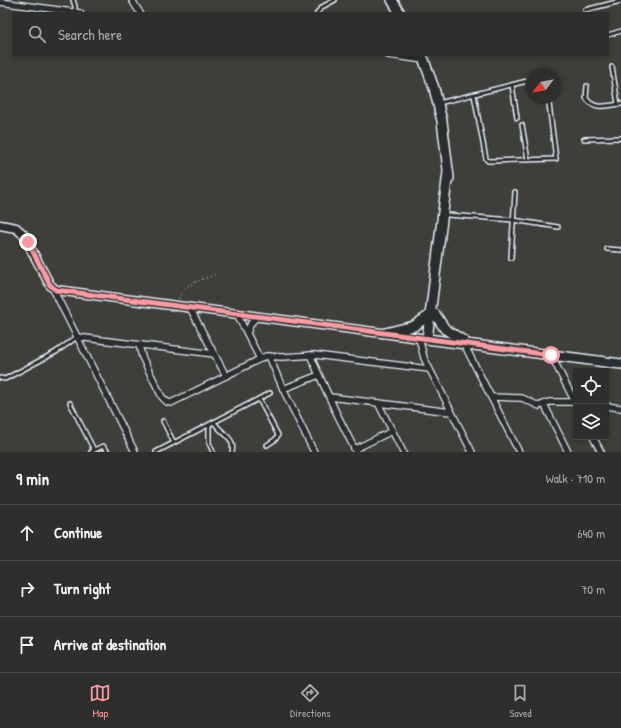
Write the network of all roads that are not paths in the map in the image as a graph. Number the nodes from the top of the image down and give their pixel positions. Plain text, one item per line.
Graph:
1 (73, 0) edge
2 (132, 0) edge
3 (335, 0) edge
4 (392, 0) edge
5 (621, 1) edge
6 (0, 2) edge
7 (584, 10) dead end
8 (70, 12) edge
9 (77, 12) edge
10 (139, 12) edge
11 (318, 12) edge
12 (399, 12) edge
13 (621, 31) edge
14 (609, 35) edge
15 (400, 56) edge
16 (423, 58) edge
17 (612, 67) dead end
18 (525, 82) edge
19 (512, 85) junction
20 (587, 86) dead end
21 (621, 87) edge
22 (615, 88) junction
23 (474, 95) junction
24 (438, 103) junction
25 (549, 104) dead end
26 (619, 104) edge
27 (517, 118) dead end
28 (522, 125) dead end
29 (621, 138) edge
30 (584, 139) dead end
31 (528, 160) junction
32 (448, 172) junction
33 (515, 192) dead end
34 (448, 214) junction
35 (513, 220) junction
36 (0, 225) edge
37 (558, 227) dead end
38 (607, 249) dead end
39 (621, 250) edge
40 (511, 258) dead end
41 (52, 287) junction
42 (190, 308) junction
43 (237, 314) junction
44 (432, 314) junction
45 (258, 316) junction
46 (247, 333) junction
47 (385, 333) junction
48 (77, 337) junction
49 (426, 339) junction
50 (468, 344) junction
51 (139, 345) junction
52 (214, 354) junction
53 (310, 355) junction
54 (551, 355) junction
55 (269, 356) junction
56 (260, 359) junction
57 (621, 364) edge
58 (429, 369) junction
59 (319, 375) junction
60 (226, 376) junction
61 (0, 378) edge
62 (283, 389) junction
63 (270, 393) dead end
64 (491, 396) junction
65 (330, 397) junction
66 (573, 397) edge
67 (259, 399) junction
68 (70, 403) dead end
69 (378, 403) junction
70 (573, 403) edge
71 (544, 404) junction
72 (609, 406) edge
73 (621, 408) edge
74 (451, 412) junction
75 (163, 421) dead end
76 (214, 422) junction
77 (209, 425) junction
78 (392, 432) junction
79 (595, 440) edge
80 (174, 443) junction
81 (267, 445) dead end
82 (355, 450) edge
83 (93, 451) edge
84 (108, 452) edge
85 (135, 452) edge
86 (156, 452) edge
87 (213, 452) edge
88 (232, 452) edge
89 (314, 452) edge
90 (403, 452) edge
91 (472, 452) edge
92 (520, 452) edge
93 (568, 452) edge
94 (601, 452) edge

1 - 9 lane
2 - 10 street
3 - 11 lane
4 - 12 main road
5 - 7 lane
6 - 8 street
13 - 14 lane
15 - 16 street
16 - 24 main road
17 - 22 lane
18 - 19 lane
19 - 23 lane
19 - 27 lane
20 - 26 lane
21 - 22 lane
22 - 26 lane
23 - 24 lane
23 - 31 lane
24 - 32 main road
25 - 31 lane
28 - 31 lane
29 - 30 lane
32 - 34 main road
32 - 44 main road
33 - 35 lane
34 - 35 lane
34 - 44 main road
35 - 37 lane
35 - 40 lane
36 - 41 main road
38 - 39 lane
41 - 42 main road
41 - 48 street
42 - 43 main road
42 - 52 street
43 - 45 main road
43 - 46 street
44 - 47 main road
44 - 49 main road
44 - 50 main road
45 - 46 street
45 - 47 main road
46 - 56 street
47 - 49 main road
48 - 51 street
48 - 61 lane
48 - 85 street
49 - 50 main road
49 - 58 street
50 - 54 main road
50 - 64 street
51 - 52 street
51 - 60 street
52 - 60 street
53 - 55 street
53 - 58 street
53 - 59 street
54 - 57 main road
54 - 66 street
55 - 56 street
55 - 62 street
56 - 60 street
58 - 74 street
59 - 62 street
59 - 65 street
62 - 89 street
63 - 67 lane
64 - 71 street
64 - 92 street
65 - 69 street
65 - 82 street
67 - 76 lane
67 - 81 lane
68 - 83 lane
69 - 74 street
69 - 78 street
70 - 71 street
71 - 93 street
72 - 73 street
74 - 91 street
75 - 80 lane
76 - 77 lane
76 - 88 lane
77 - 80 lane
77 - 87 lane
78 - 82 street
78 - 90 street
79 - 94 street
80 - 86 lane
83 - 84 lane

